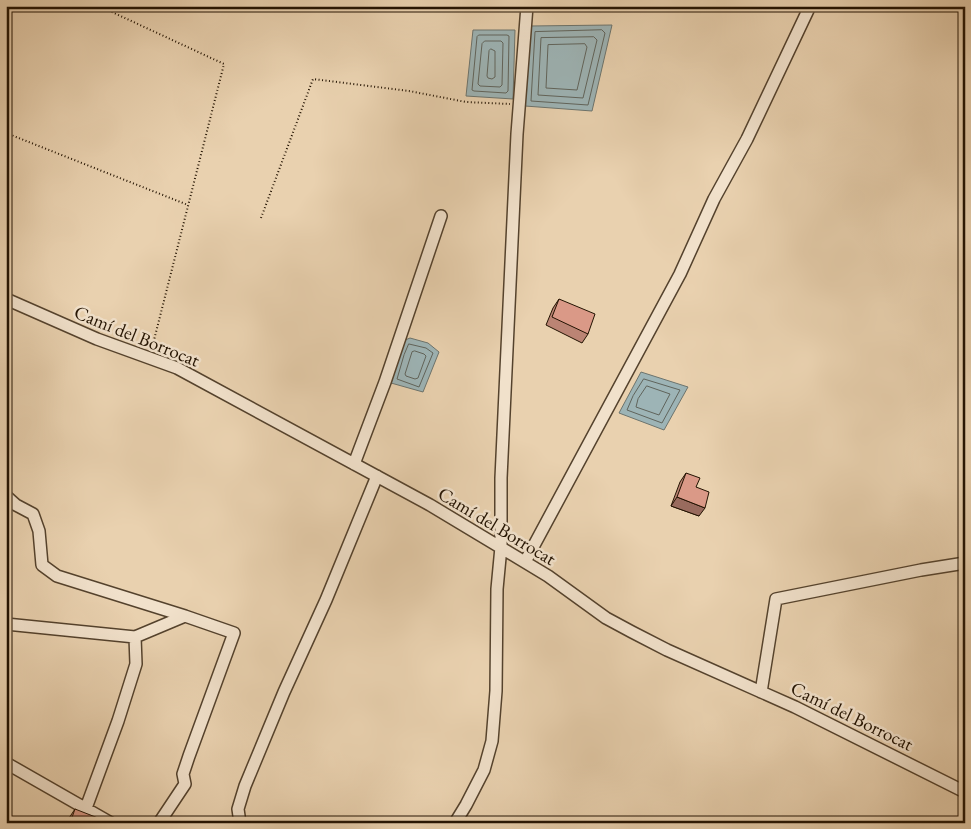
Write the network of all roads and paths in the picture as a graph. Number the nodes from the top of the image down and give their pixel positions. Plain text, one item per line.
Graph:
1 (99, 6) edge
2 (527, 6) edge
3 (810, 6) edge
4 (519, 104) junction
5 (6, 133) edge
6 (188, 205) junction
7 (441, 216) dead end
8 (261, 218) dead end
9 (6, 299) edge
10 (150, 358) junction
11 (354, 464) junction
12 (377, 476) junction
13 (6, 496) edge
14 (501, 547) junction
15 (525, 562) junction
16 (965, 563) edge
17 (185, 616) junction
18 (6, 624) edge
19 (135, 637) junction
20 (761, 692) junction
21 (6, 763) edge
22 (965, 792) edge
23 (86, 808) junction
24 (111, 823) edge
25 (159, 823) edge
26 (240, 823) edge
27 (455, 823) edge

1 - 6 path
2 - 4 street
3 - 15 street
4 - 8 path
4 - 14 street
5 - 6 path
6 - 10 path
7 - 11 street
9 - 10 street, Camí del Borrocat
10 - 11 street, Camí del Borrocat
11 - 12 street, Camí del Borrocat
12 - 14 street, Camí del Borrocat
12 - 26 street
13 - 17 street
14 - 15 street, Camí del Borrocat
14 - 27 street
15 - 20 street, Camí del Borrocat
16 - 20 street
17 - 19 street
17 - 25 street
18 - 19 street
19 - 23 street
20 - 22 street, Camí del Borrocat
21 - 23 street
23 - 24 street

